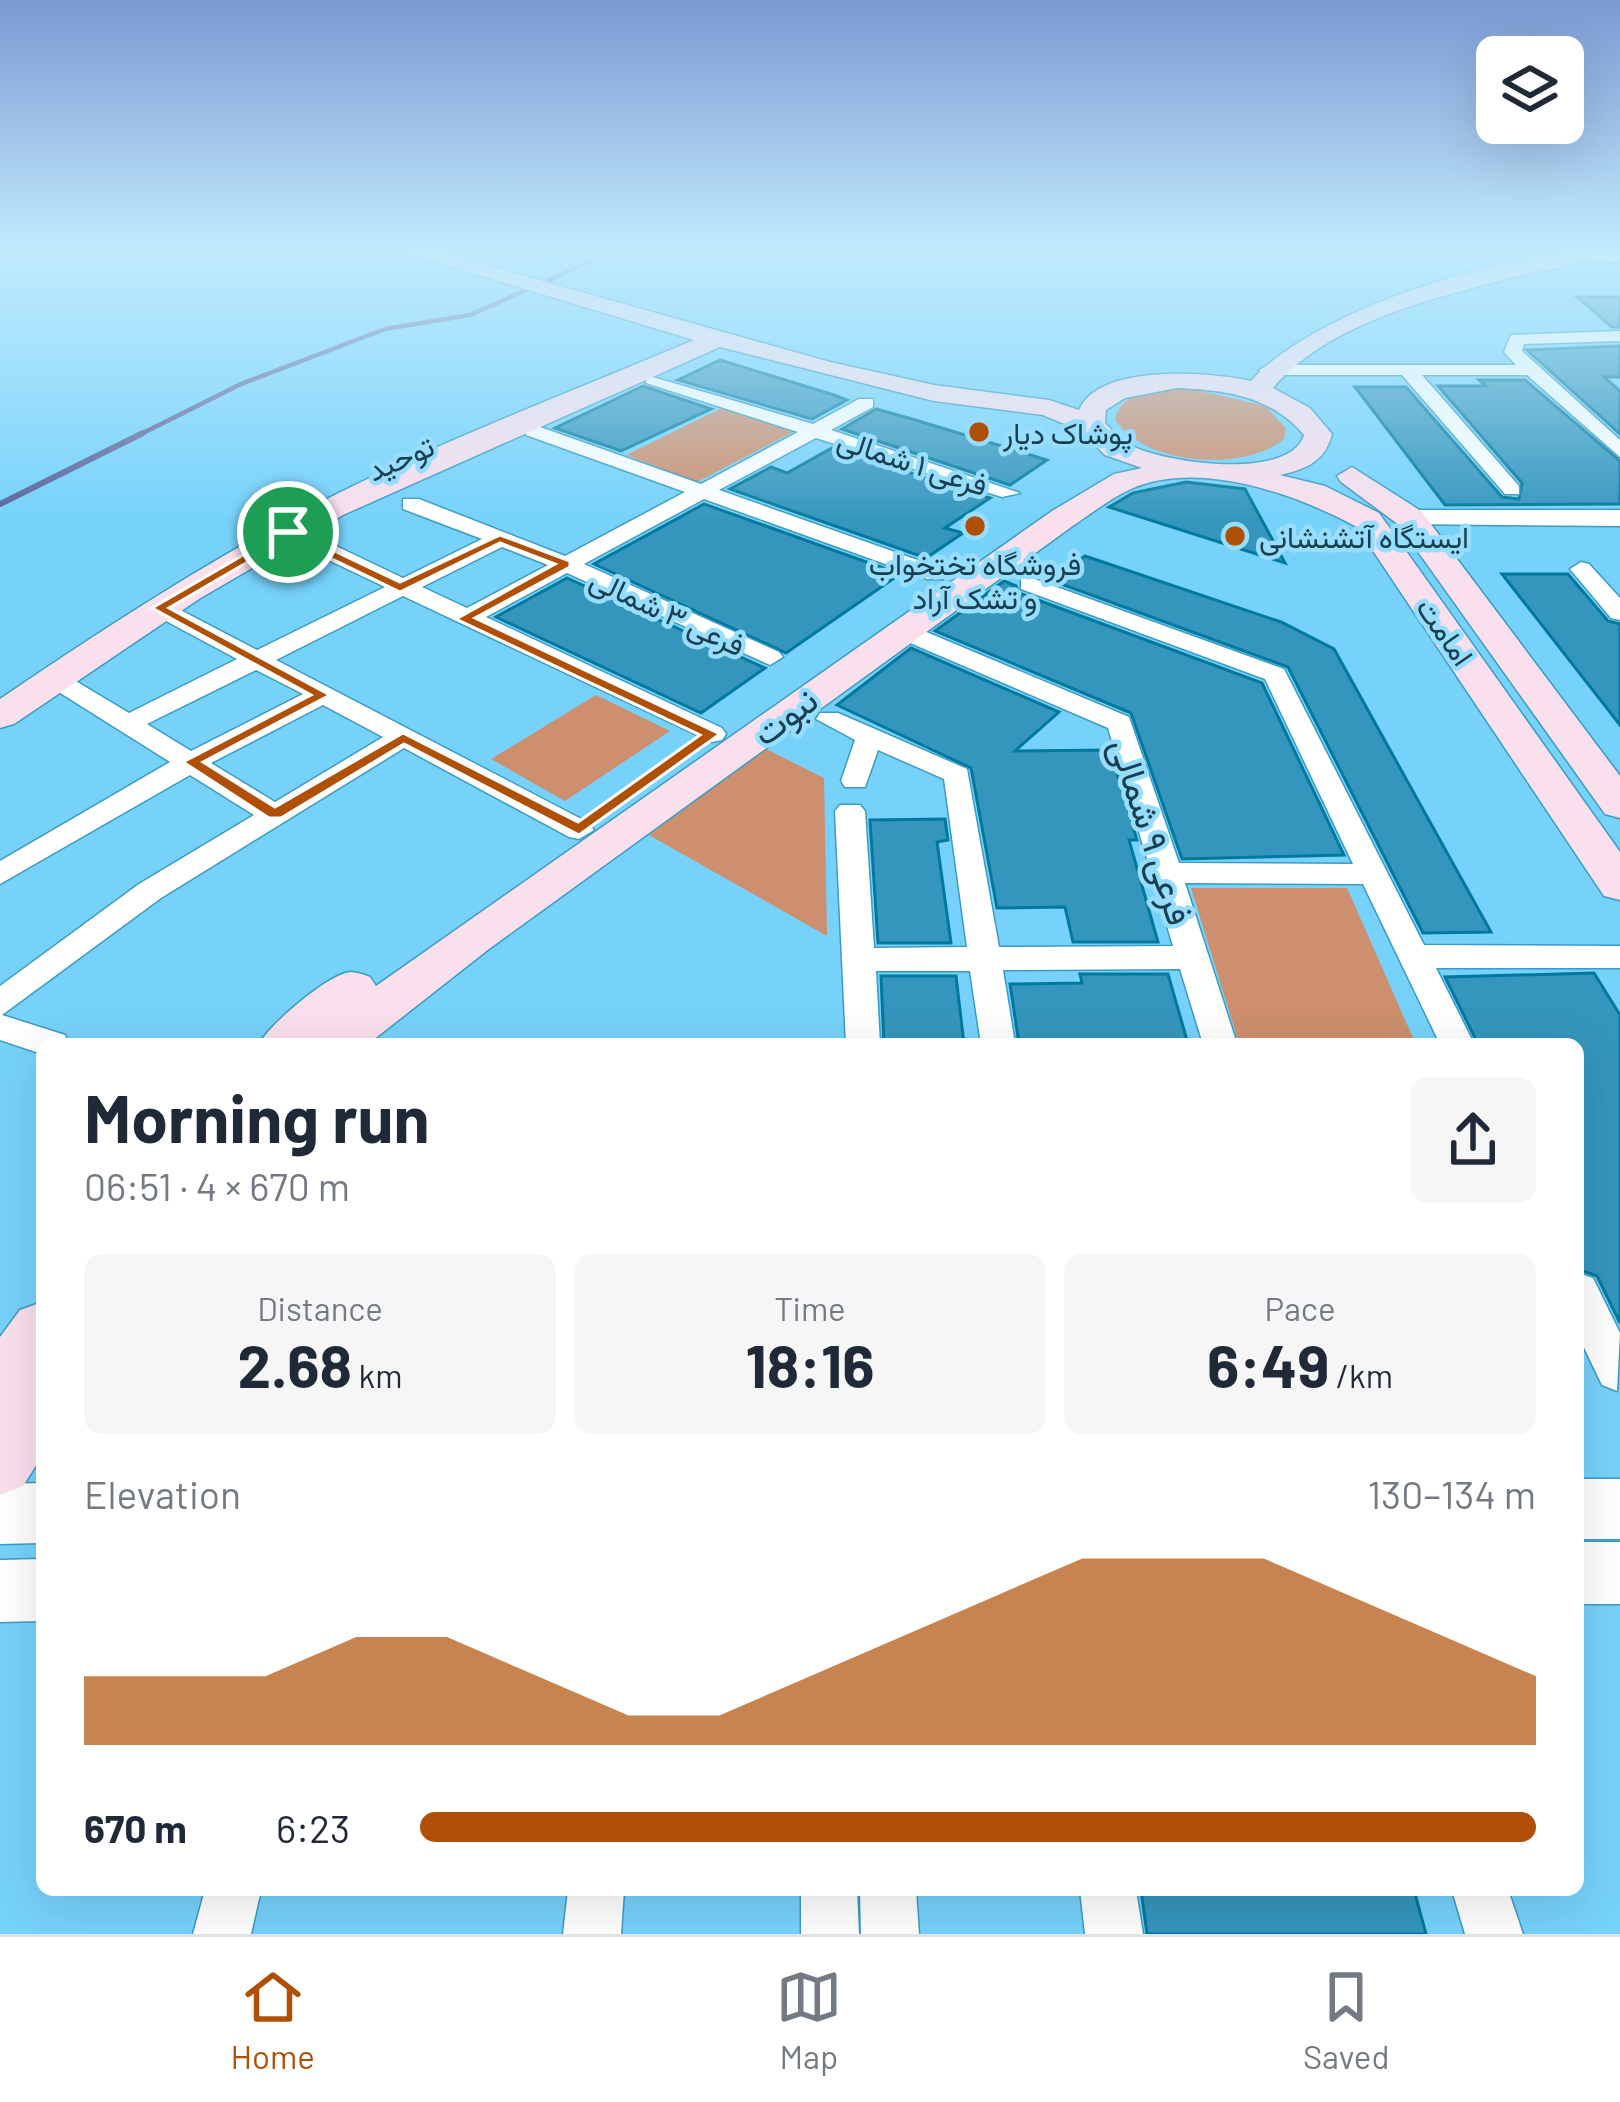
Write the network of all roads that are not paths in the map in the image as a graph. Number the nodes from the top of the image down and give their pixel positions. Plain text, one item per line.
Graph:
1 (773, 341) edge
2 (1321, 341) edge
3 (1326, 341) edge
4 (1516, 341) edge
5 (690, 342) junction
6 (1532, 370) junction
7 (1409, 372) junction
8 (1361, 373) junction
9 (652, 379) dead end
10 (1262, 381) junction
11 (1129, 386) junction
12 (1050, 398) junction
13 (866, 404) dead end
14 (817, 430) junction
15 (532, 431) dead end
16 (1314, 449) junction
17 (1620, 451) edge
18 (1106, 456) junction
19 (1201, 473) junction
20 (1349, 474) junction
21 (1512, 490) dead end
22 (702, 491) junction
23 (1314, 491) junction
24 (1009, 493) dead end
25 (411, 504) dead end
26 (1620, 518) edge
27 (1419, 531) junction
28 (288, 532) junction
29 (500, 538) junction
30 (1620, 542) edge
31 (566, 564) junction
32 (1581, 569) dead end
33 (935, 574) junction
34 (1029, 584) dead end
35 (400, 587) junction
36 (159, 608) junction
37 (1620, 613) edge
38 (464, 619) junction
39 (903, 631) junction
40 (770, 658) dead end
41 (255, 659) junction
42 (55, 679) junction
43 (0, 687) edge
44 (322, 695) junction
45 (0, 716) edge
46 (829, 719) dead end
47 (129, 723) junction
48 (712, 734) junction
49 (403, 737) junction
50 (873, 737) junction
51 (191, 762) junction
52 (1620, 805) edge
53 (275, 814) junction
54 (579, 830) junction
55 (12, 867) edge
56 (1167, 873) junction
57 (1373, 874) junction
58 (1620, 885) edge
59 (1413, 956) junction
60 (1193, 957) junction
61 (985, 958) junction
62 (1620, 958) edge
63 (858, 960) junction
64 (0, 1003) edge
65 (0, 1027) edge
66 (292, 1038) edge
67 (341, 1038) edge
68 (863, 1038) edge
69 (997, 1038) edge
70 (1218, 1038) edge
71 (1453, 1038) edge
72 (36, 1039) edge
73 (1584, 1303) edge
74 (36, 1338) edge
75 (1617, 1371) edge
76 (0, 1388) edge
77 (36, 1408) edge
78 (0, 1463) edge
79 (1584, 1508) edge
80 (1620, 1509) edge
81 (36, 1513) edge
82 (0, 1514) edge
83 (1584, 1573) edge
84 (1620, 1573) edge
85 (36, 1590) edge
86 (0, 1591) edge
87 (232, 1896) edge
88 (595, 1896) edge
89 (829, 1896) edge
90 (888, 1896) edge
91 (1109, 1896) edge
92 (1482, 1896) edge
93 (222, 1934) edge
94 (592, 1934) edge
95 (830, 1934) edge
96 (890, 1934) edge
97 (1114, 1934) edge
98 (1494, 1934) edge

1 - 12 main road
2 - 10 main road
3 - 8 street
4 - 6 street
5 - 12 main road
5 - 28 main road, توحید
5 - 43 main road, توحید
6 - 7 street
6 - 17 street
7 - 8 street
7 - 21 street
8 - 10 street
9 - 14 street, فرعی ۱ شمالی
10 - 11 main road
10 - 16 main road
11 - 12 main road
11 - 18 main road
12 - 18 main road
13 - 14 street
14 - 22 street
14 - 24 street, فرعی ۱ شمالی
15 - 22 street
16 - 19 main road
16 - 20 main road, امامت
18 - 19 main road, نبوت
18 - 33 main road, نبوت
18 - 39 main road, نبوت
19 - 23 main road, امامت
20 - 23 main road
20 - 27 main road, امامت
22 - 31 street
22 - 33 street
23 - 58 main road, امامت
25 - 29 street, فرعی ۳ شمالی
26 - 27 street
27 - 30 street
27 - 52 main road, امامت
28 - 35 street
28 - 36 main road, توحید
29 - 31 street, فرعی ۳ شمالی
29 - 35 street
31 - 38 street
31 - 40 street, فرعی ۳ شمالی
32 - 37 street
33 - 48 main road, نبوت
34 - 57 street
35 - 38 street
35 - 41 street
36 - 41 street
36 - 42 main road, توحید
38 - 48 street
39 - 56 street, فرعی ۹ شمالی
39 - 67 main road, نبوت
41 - 44 street
41 - 47 street
42 - 45 main road, توحید
42 - 47 street
44 - 49 street
44 - 51 street
46 - 50 street
47 - 51 street
48 - 54 main road, نبوت
49 - 53 street
49 - 54 street
50 - 61 street
50 - 63 street
51 - 53 street
51 - 55 street
53 - 64 street
54 - 66 main road, نبوت
56 - 57 street
56 - 60 street, فرعی ۹ شمالی
57 - 59 street
59 - 62 street
59 - 71 street
60 - 61 street
60 - 70 street, فرعی ۹ شمالی
61 - 63 street
61 - 69 street
63 - 68 street
65 - 72 street
73 - 75 street
74 - 76 main road
77 - 78 main road
79 - 80 street
81 - 82 street
83 - 84 street
85 - 86 street
87 - 93 street
88 - 94 street
89 - 95 street
90 - 96 street
91 - 97 street
92 - 98 street

